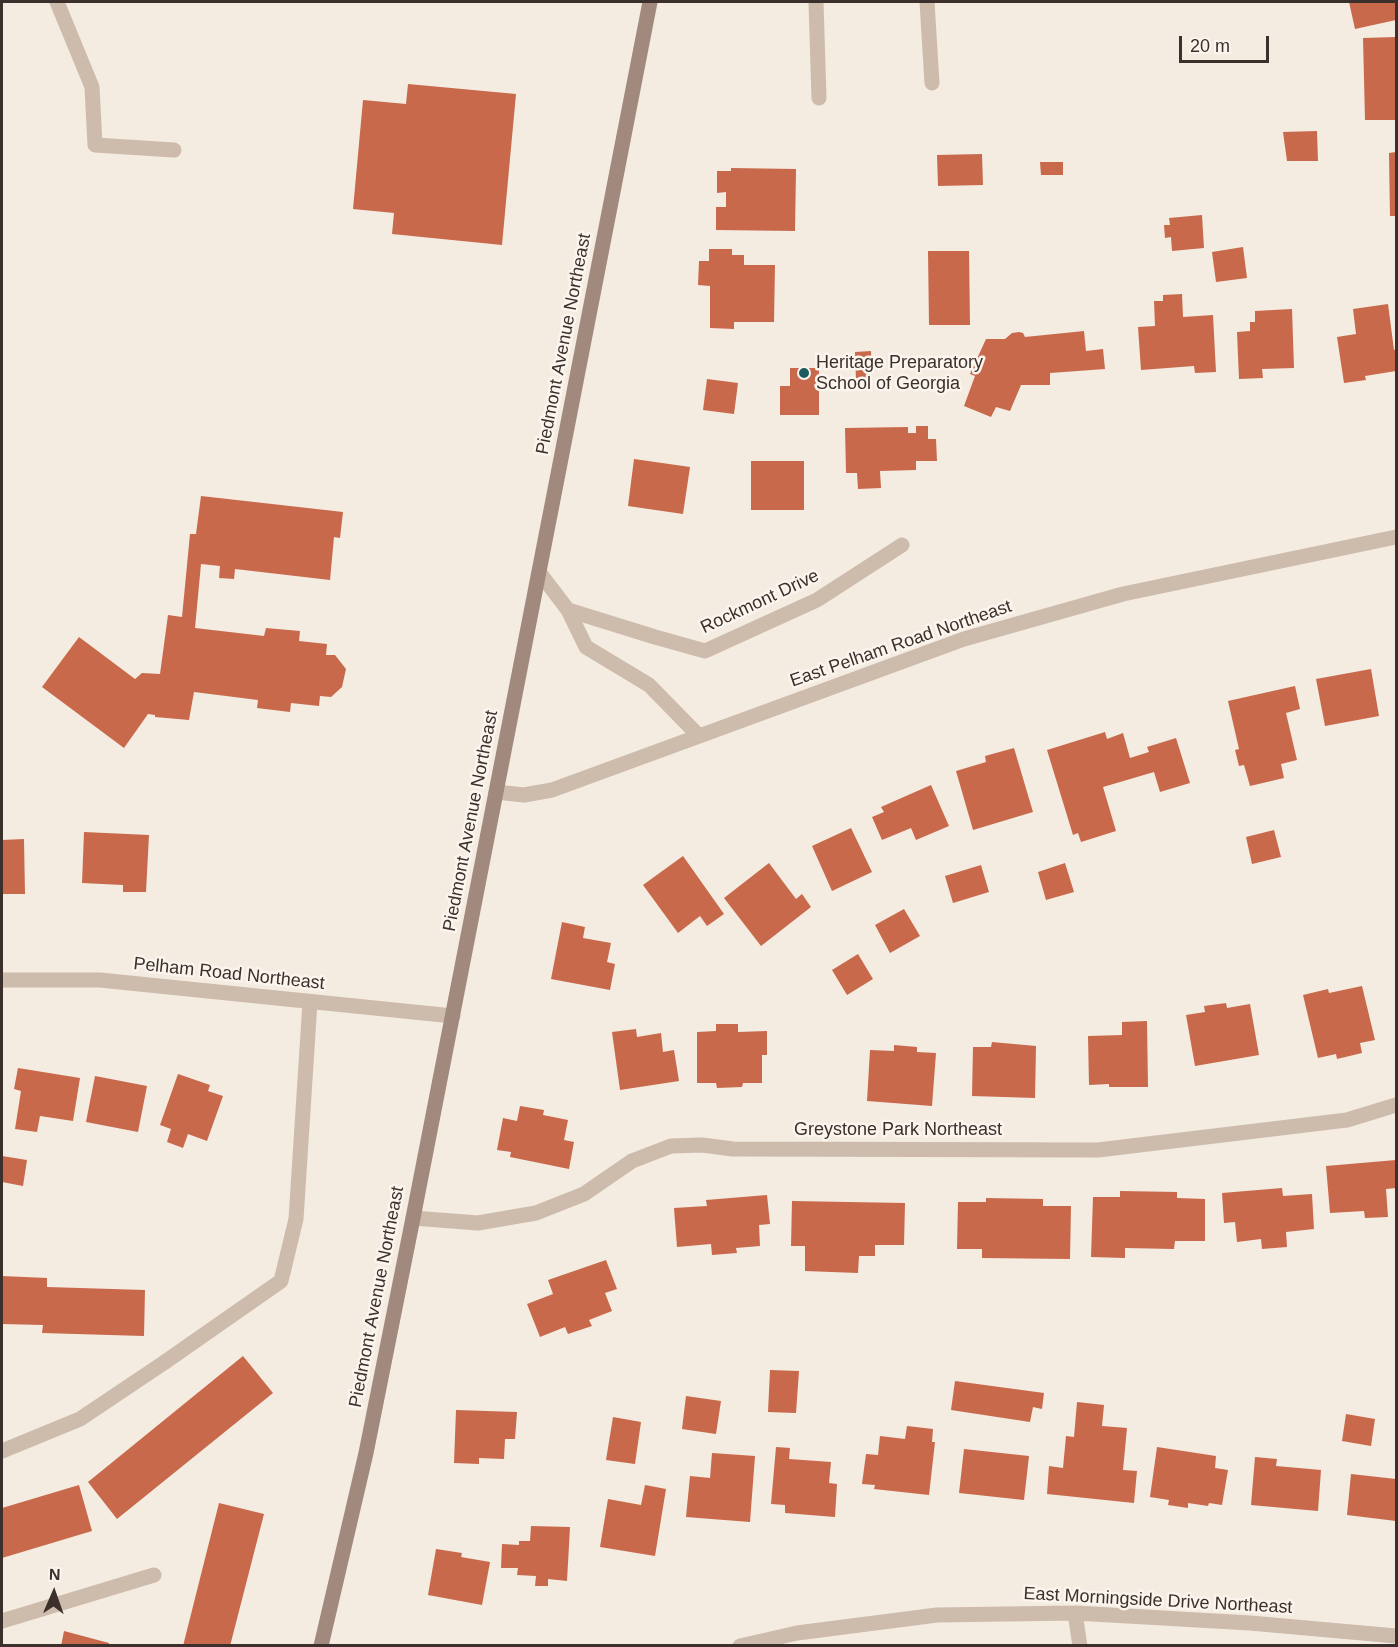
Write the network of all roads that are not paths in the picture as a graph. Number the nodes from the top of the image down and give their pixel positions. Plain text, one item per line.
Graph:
1 (57, 2) edge
2 (650, 2) edge
3 (816, 2) edge
4 (927, 2) edge
5 (933, 83) dead end
6 (819, 98) dead end
7 (174, 150) dead end
8 (1396, 537) edge
9 (902, 545) dead end
10 (539, 572) junction
11 (568, 610) junction
12 (699, 736) junction
13 (496, 792) junction
14 (2, 980) edge
15 (310, 1002) junction
16 (453, 1016) junction
17 (1396, 1105) edge
18 (413, 1218) junction
19 (2, 1451) edge
20 (154, 1575) dead end
21 (1075, 1613) junction
22 (2, 1621) edge
23 (1396, 1636) edge
24 (321, 1646) edge
25 (740, 1646) edge
26 (1080, 1646) edge

1 - 7 street
2 - 10 main road, Piedmont Avenue Northeast
3 - 6 street
4 - 5 street
8 - 12 street, East Pelham Road Northeast
9 - 11 street, Rockmont Drive
10 - 11 street
10 - 13 main road, Piedmont Avenue Northeast
11 - 12 street
12 - 13 street, East Pelham Road Northeast
13 - 16 main road, Piedmont Avenue Northeast
14 - 15 street, Pelham Road Northeast
15 - 16 street, Pelham Road Northeast
15 - 19 street
16 - 18 main road, Piedmont Avenue Northeast
17 - 18 street, Greystone Park Northeast
18 - 24 main road, Piedmont Avenue Northeast
20 - 22 street
21 - 23 street, East Morningside Drive Northeast
21 - 25 street, East Morningside Drive Northeast
21 - 26 street

